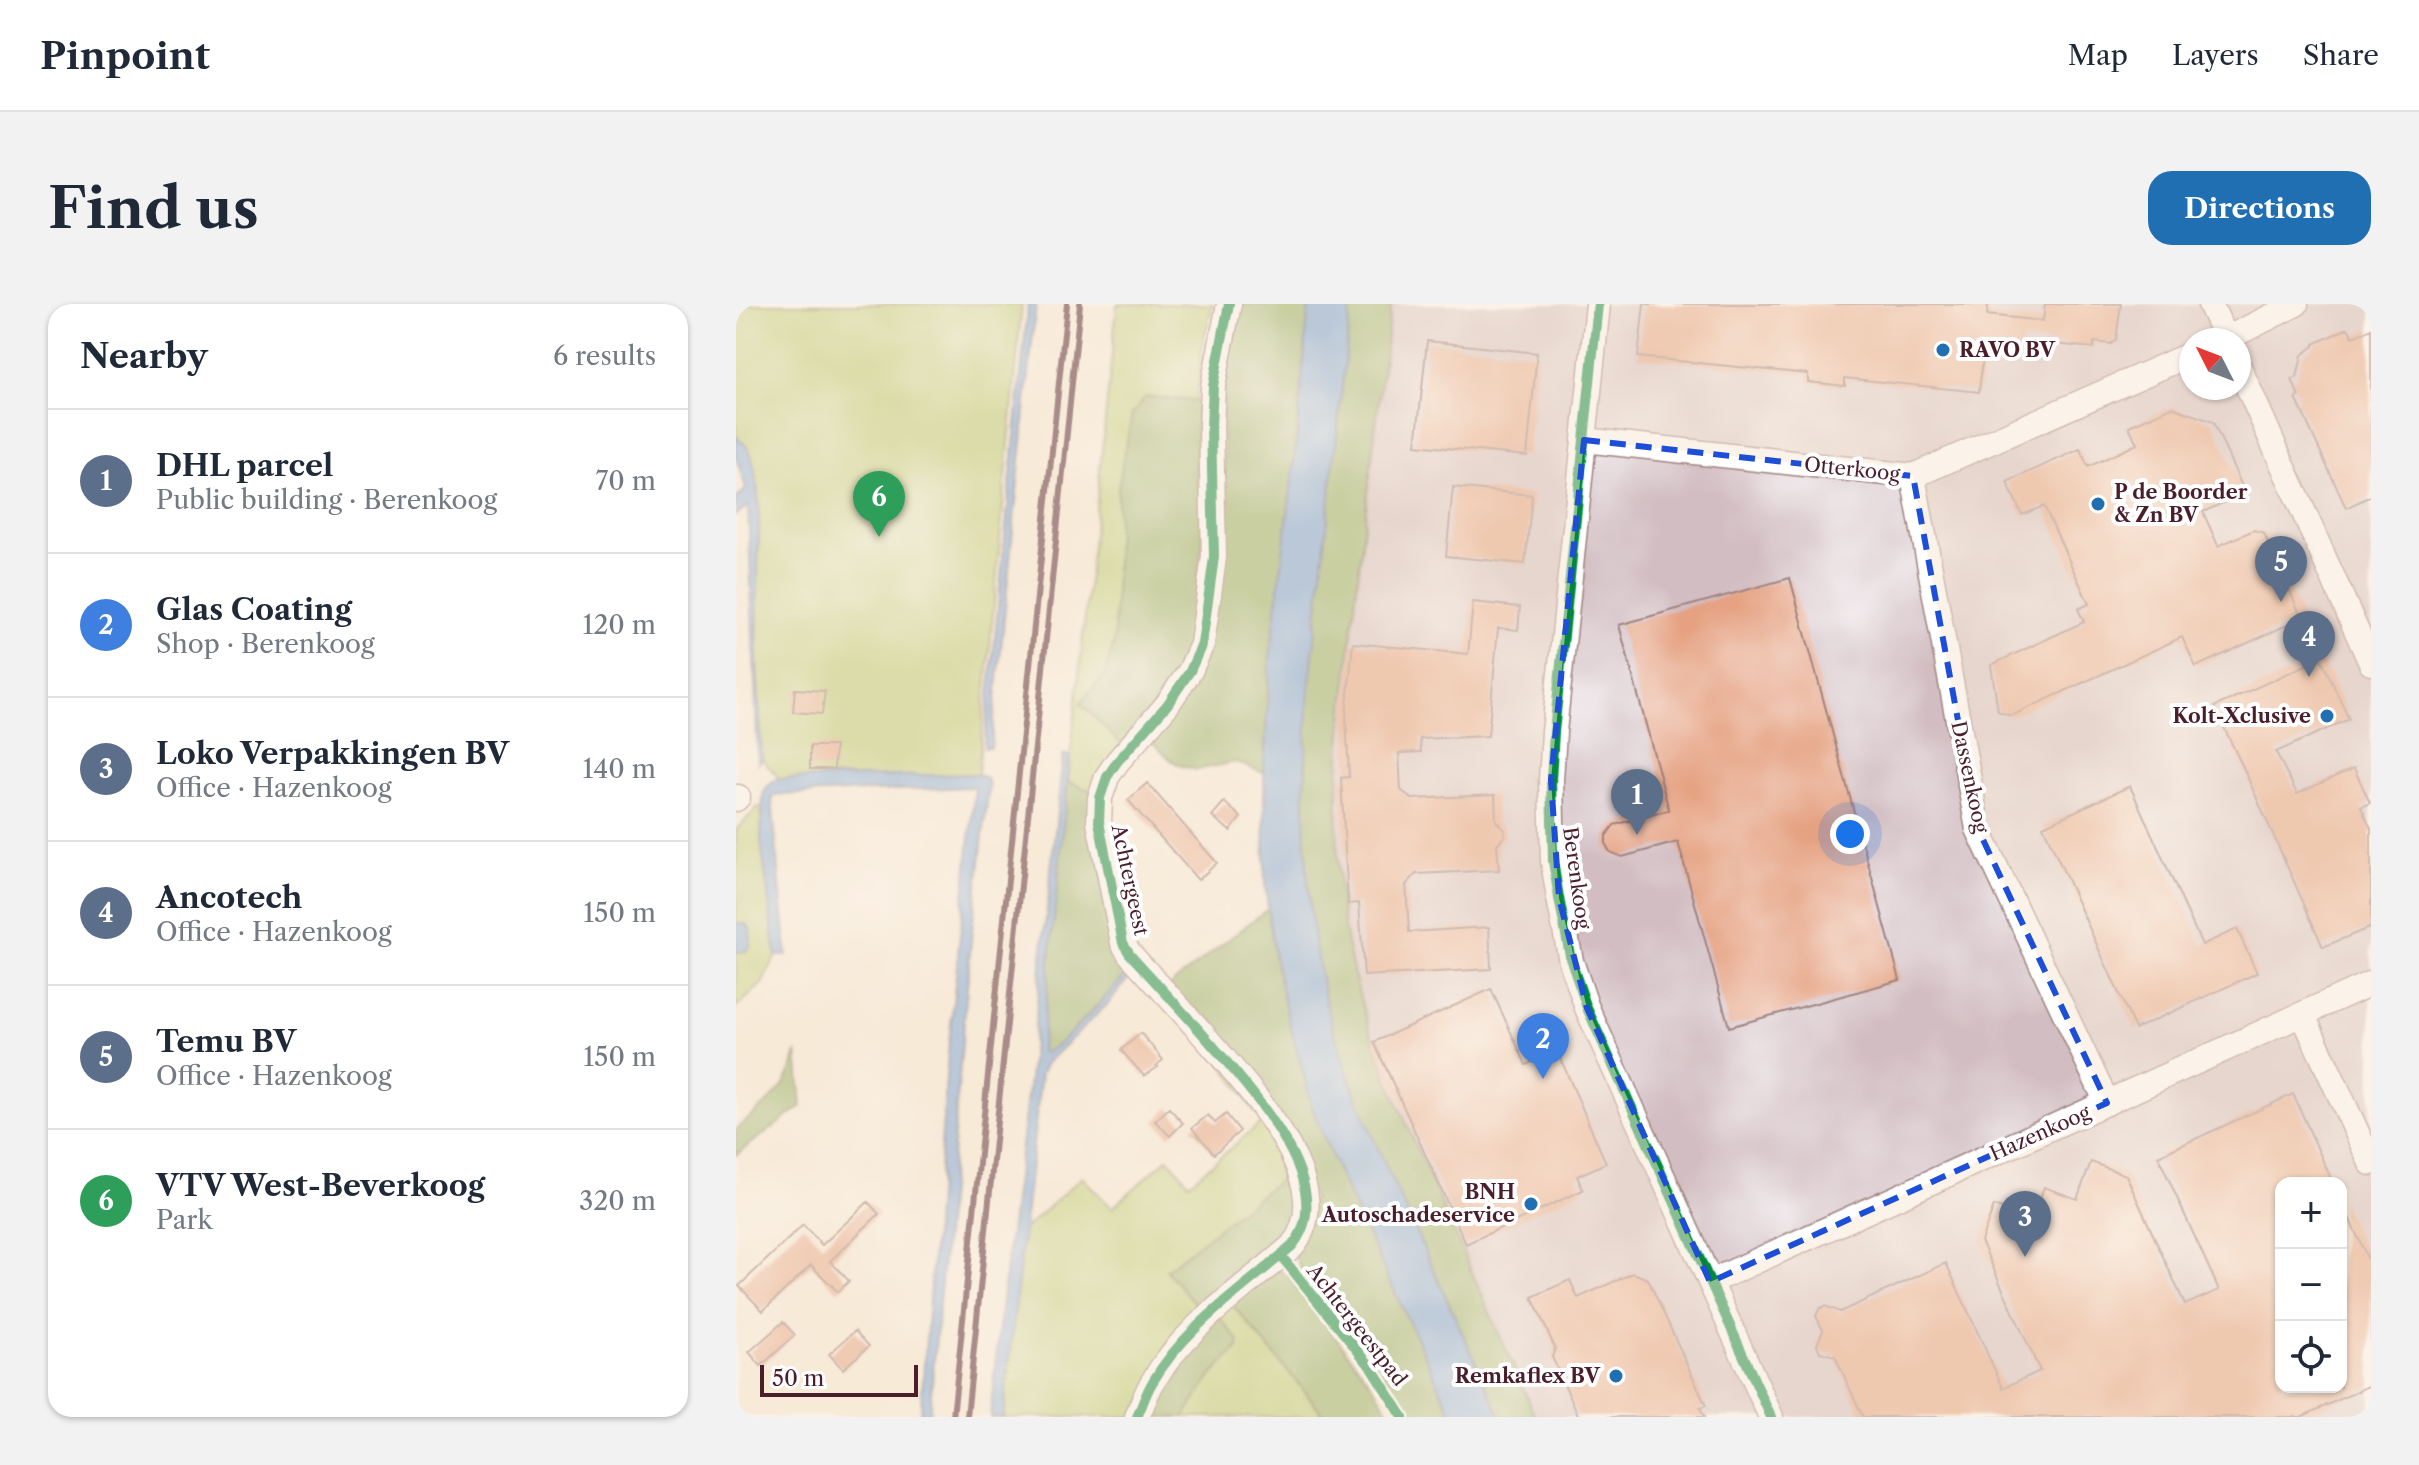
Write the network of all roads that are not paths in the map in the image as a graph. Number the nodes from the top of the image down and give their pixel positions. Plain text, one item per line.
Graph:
1 (1229, 304) edge
2 (1598, 304) edge
3 (2210, 304) edge
4 (2296, 304) edge
5 (2221, 328) edge
6 (2249, 328) edge
7 (2179, 359) edge
8 (2251, 394) edge
9 (1584, 440) junction
10 (1913, 476) junction
11 (2371, 663) edge
12 (2371, 983) edge
13 (2303, 1015) junction
14 (2107, 1103) junction
15 (2371, 1163) edge
16 (1710, 1282) junction
17 (1137, 1417) edge
18 (1771, 1417) edge

1 - 17 street, Achtergeest
2 - 9 street, Berenkoog
3 - 5 street
4 - 6 street
7 - 10 street, Otterkoog
8 - 11 street
9 - 10 street, Otterkoog
9 - 16 street, Berenkoog
10 - 14 street, Dassenkoog
12 - 13 street, Hazenkoog
13 - 14 street, Hazenkoog
13 - 15 street
14 - 16 street, Hazenkoog
16 - 18 street, Berenkoog

